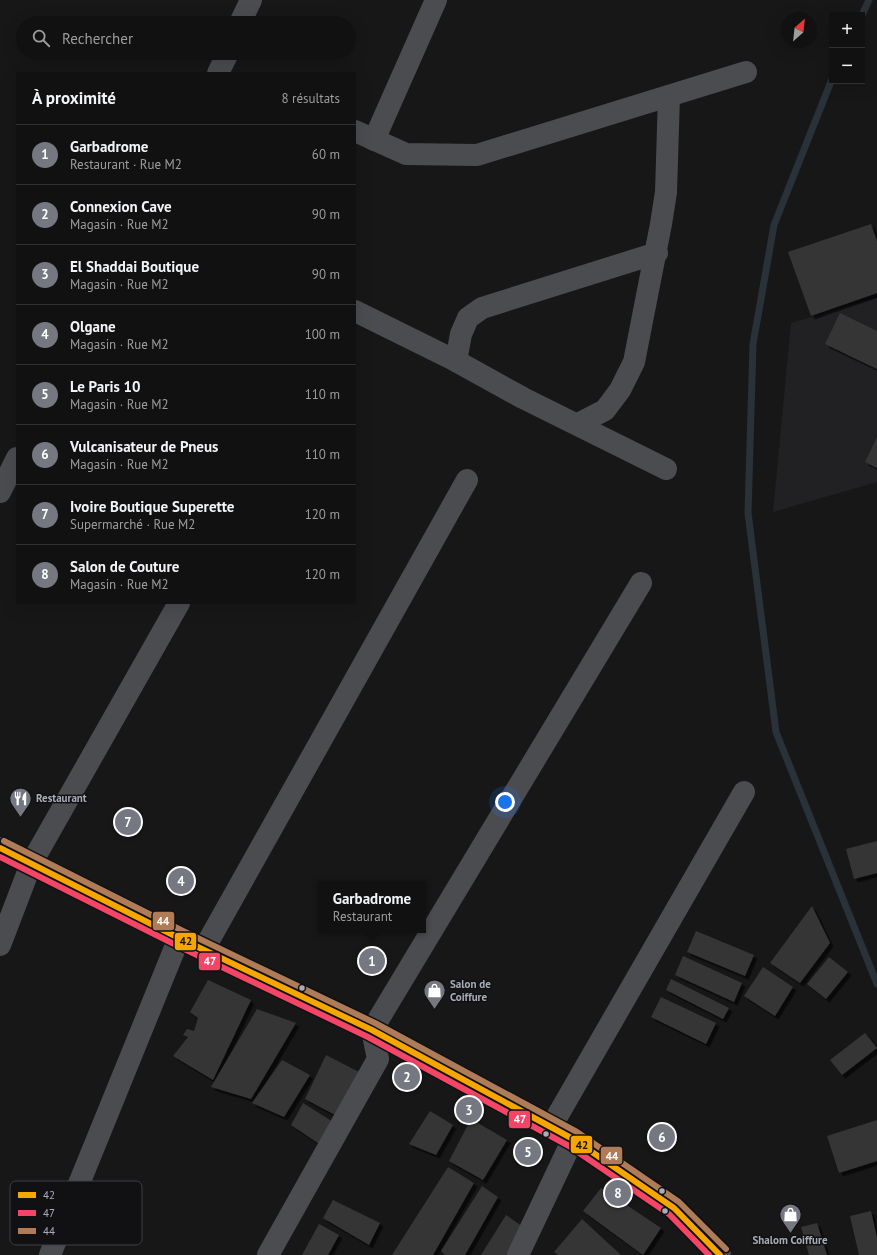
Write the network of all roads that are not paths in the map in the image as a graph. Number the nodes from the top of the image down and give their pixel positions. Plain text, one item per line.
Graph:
1 (251, 0) edge
2 (436, 0) edge
3 (243, 16) edge
4 (746, 72) dead end
5 (670, 96) junction
6 (364, 135) edge
7 (657, 253) junction
8 (356, 311) edge
9 (456, 361) junction
10 (578, 424) junction
11 (16, 460) edge
12 (666, 469) dead end
13 (466, 480) dead end
14 (0, 492) edge
15 (642, 582) dead end
16 (178, 604) edge
17 (744, 792) dead end
18 (0, 848) edge
19 (31, 864) junction
20 (179, 938) junction
21 (0, 945) edge
22 (204, 950) junction
23 (372, 1030) junction
24 (551, 1128) junction
25 (573, 1139) junction
26 (80, 1181) edge
27 (54, 1245) edge
28 (50, 1255) edge
29 (268, 1255) edge
30 (518, 1255) edge
31 (720, 1255) edge

1 - 3 street
2 - 6 street
4 - 5 street
5 - 6 street
5 - 7 street
7 - 9 street
7 - 10 street
8 - 9 street
9 - 10 street
10 - 12 street
11 - 14 street
13 - 22 street
15 - 23 street
16 - 19 street
17 - 24 street
18 - 19 street
19 - 20 street
19 - 21 street
20 - 22 street
20 - 26 street
22 - 23 street
23 - 24 street
23 - 29 street
24 - 25 street
25 - 30 street
25 - 31 street
27 - 28 street

